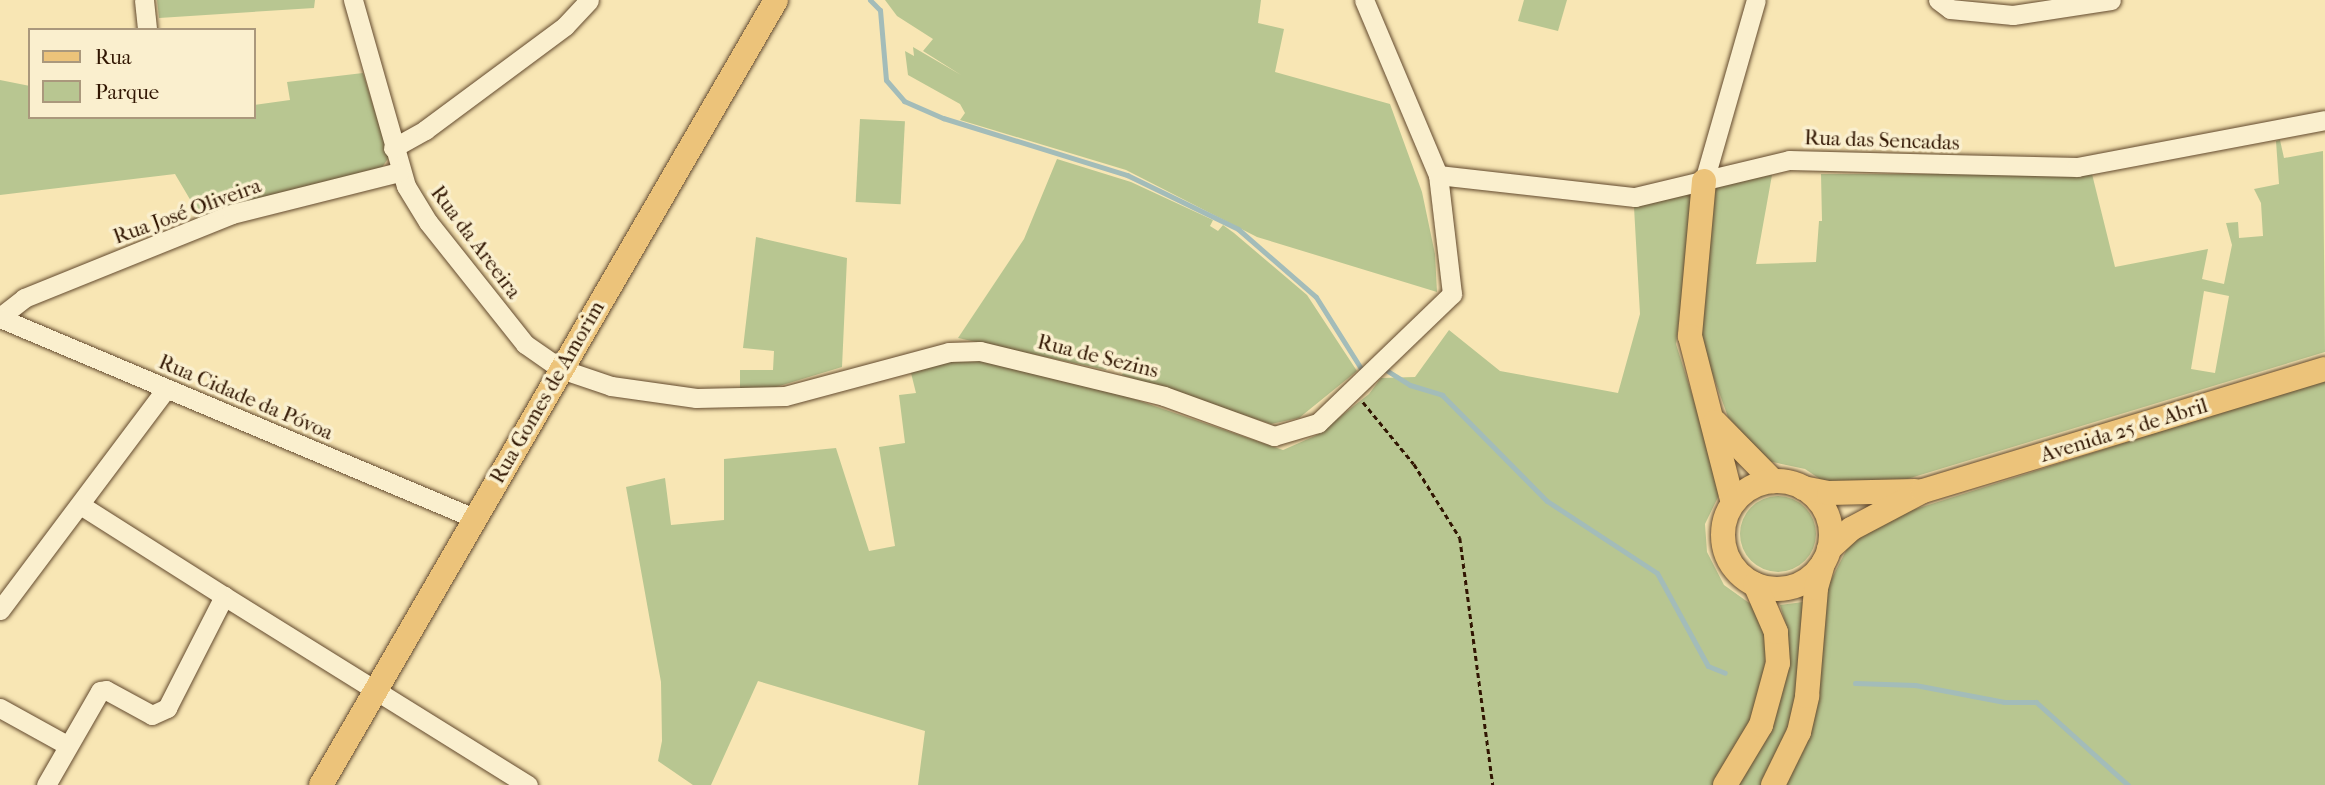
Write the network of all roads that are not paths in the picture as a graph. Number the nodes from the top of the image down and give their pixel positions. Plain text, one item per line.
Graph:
1 (144, 0) edge
2 (353, 0) edge
3 (589, 0) edge
4 (776, 0) edge
5 (1364, 0) edge
6 (1756, 0) edge
7 (1938, 0) edge
8 (2111, 0) edge
9 (147, 28) edge
10 (2325, 120) edge
11 (393, 148) junction
12 (399, 172) junction
13 (1438, 174) junction
14 (1704, 181) junction
15 (0, 317) edge
16 (561, 369) junction
17 (2325, 369) edge
18 (166, 389) junction
19 (1714, 422) junction
20 (1773, 481) junction
21 (1803, 488) junction
22 (1923, 491) junction
23 (1733, 503) junction
24 (82, 506) junction
25 (474, 518) junction
26 (1827, 554) junction
27 (1755, 584) junction
28 (224, 596) junction
29 (0, 610) edge
30 (375, 688) junction
31 (0, 708) edge
32 (67, 745) junction
33 (46, 785) edge
34 (321, 785) edge
35 (528, 785) edge
36 (1725, 785) edge
37 (1773, 785) edge

1 - 9 street
2 - 11 street, Rua da Areeira
3 - 11 street
4 - 16 main road, Rua Gomes de Amorim
5 - 13 street
6 - 14 street
7 - 8 street
10 - 14 street, Rua das Sencadas
11 - 12 street, Rua da Areeira
12 - 15 street, Rua José Oliveira
12 - 16 street, Rua da Areeira
13 - 14 street, Rua das Sencadas
13 - 16 street, Rua de Sezins
14 - 19 main road
15 - 18 street, Rua Cidade da Póvoa
16 - 25 main road, Rua Gomes de Amorim
17 - 22 main road, Avenida 25 de Abril
18 - 24 street
18 - 25 street, Rua Cidade da Póvoa
19 - 20 main road
19 - 23 main road
20 - 21 main road, Avenida 25 de Abril
20 - 23 main road
21 - 22 main road, Avenida 25 de Abril
21 - 26 main road
22 - 26 main road, Avenida 25 de Abril
23 - 27 main road
24 - 28 street
24 - 29 street
25 - 30 main road, Rua Gomes de Amorim
26 - 27 main road, Avenida 25 de Abril
26 - 37 main road
27 - 36 main road
28 - 30 street
28 - 32 street
30 - 34 main road, Rua Gomes de Amorim
30 - 35 street
31 - 32 street
32 - 33 street

